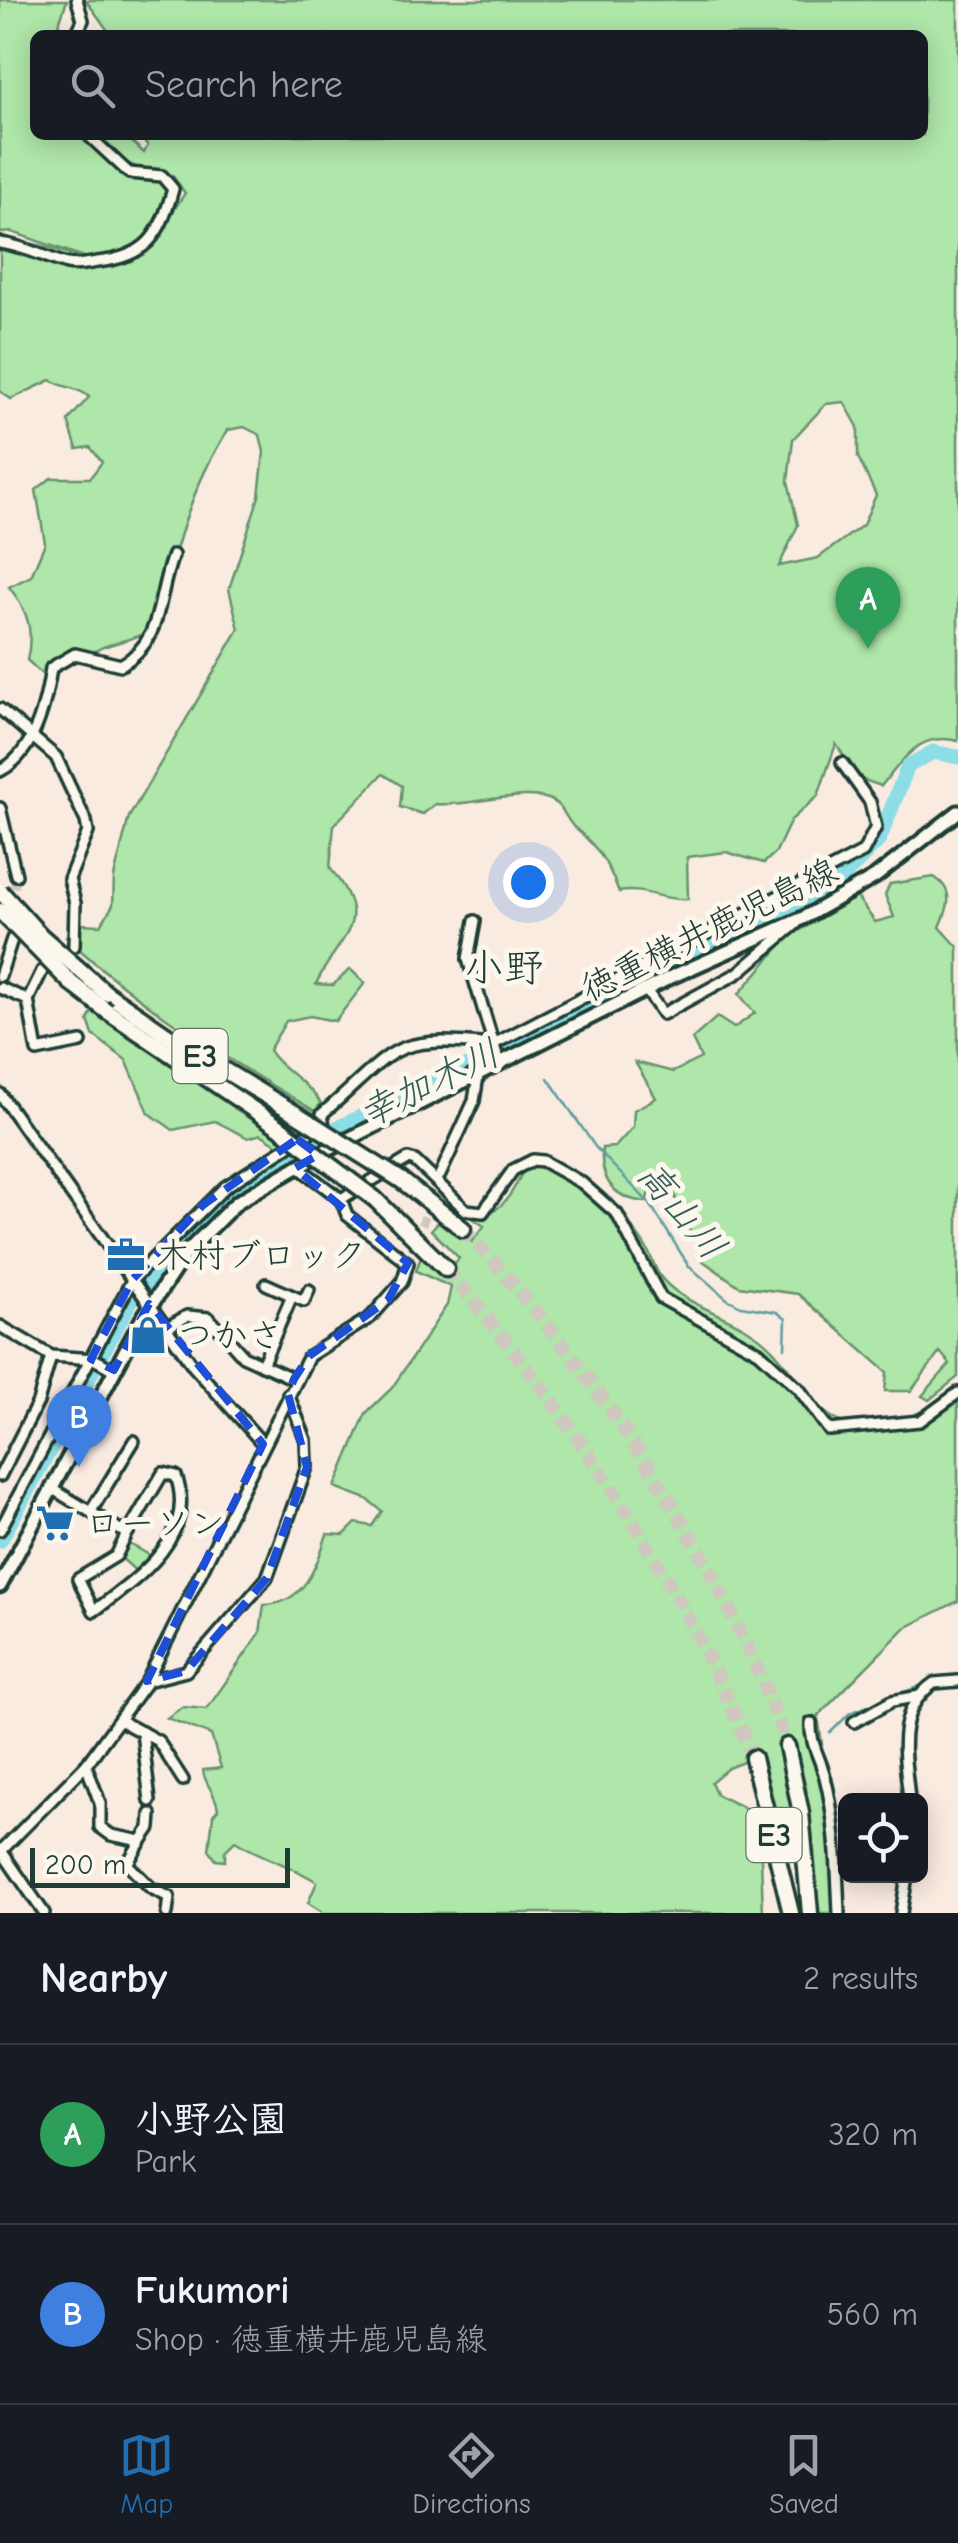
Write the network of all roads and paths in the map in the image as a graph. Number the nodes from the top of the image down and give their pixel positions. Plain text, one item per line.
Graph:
1 (78, 0) edge
2 (78, 30) edge
3 (93, 140) edge
4 (0, 243) edge
5 (173, 555) dead end
6 (0, 710) edge
7 (28, 736) junction
8 (842, 763) dead end
9 (0, 771) edge
10 (0, 808) edge
11 (958, 812) edge
12 (835, 871) junction
13 (16, 875) tunnel mouth
14 (0, 892) edge
15 (849, 892) junction
16 (0, 911) edge
17 (751, 914) junction
18 (803, 918) junction
19 (475, 921) dead end
20 (763, 937) junction
21 (12, 939) dead end
22 (74, 946) dead end
23 (42, 971) dead end
24 (0, 976) edge
25 (0, 988) edge
26 (646, 990) junction
27 (28, 1000) junction
28 (82, 1042) dead end
29 (492, 1046) junction
30 (500, 1065) junction
31 (478, 1076) junction
32 (0, 1094) edge
33 (324, 1127) junction
34 (328, 1147) junction
35 (298, 1166) junction
36 (440, 1175) tunnel mouth
37 (341, 1199) junction
38 (464, 1229) tunnel mouth
39 (446, 1268) tunnel mouth
40 (134, 1283) junction
41 (266, 1284) dead end
42 (309, 1290) dead end
43 (292, 1296) junction
44 (148, 1302) junction
45 (0, 1326) edge
46 (166, 1328) junction
47 (50, 1356) junction
48 (93, 1359) junction
49 (262, 1365) junction
50 (111, 1368) junction
51 (294, 1379) junction
52 (958, 1393) edge
53 (288, 1394) junction
54 (134, 1441) dead end
55 (264, 1444) junction
56 (0, 1476) edge
57 (51, 1488) junction
58 (91, 1511) junction
59 (0, 1530) edge
60 (128, 1534) junction
61 (0, 1586) edge
62 (147, 1680) junction
63 (958, 1681) edge
64 (920, 1696) junction
65 (119, 1720) junction
66 (854, 1722) dead end
67 (811, 1723) dead end
68 (142, 1732) junction
69 (787, 1746) tunnel mouth
70 (752, 1758) tunnel mouth
71 (86, 1765) junction
72 (183, 1780) dead end
73 (908, 1793) edge
74 (150, 1801) dead end
75 (151, 1814) dead end
76 (141, 1841) junction
77 (0, 1851) edge
78 (905, 1883) edge
79 (44, 1913) edge
80 (169, 1913) edge
81 (791, 1913) edge
82 (810, 1913) edge
83 (839, 1913) edge
84 (901, 1913) edge

1 - 2 street
3 - 4 street
5 - 7 street
6 - 7 street
7 - 9 street
7 - 22 street
8 - 12 street
10 - 13 street
11 - 15 main road, 徳重横井鹿児島線
12 - 15 street
12 - 17 street
14 - 38 highway, E3, bridge
15 - 18 main road, 徳重横井鹿児島線
16 - 39 highway, E3, bridge
17 - 20 street
17 - 29 street
18 - 20 main road, 徳重横井鹿児島線
18 - 26 street
19 - 29 street
20 - 26 main road, 徳重横井鹿児島線
21 - 24 street
23 - 27 street
25 - 27 street
26 - 30 main road, 徳重横井鹿児島線
27 - 28 street
29 - 30 street
29 - 33 street
30 - 31 main road, 徳重横井鹿児島線
31 - 34 main road, 徳重横井鹿児島線
31 - 36 street
32 - 40 street
33 - 34 street, bridge
33 - 40 street
34 - 35 main road, 徳重横井鹿児島線
35 - 37 street
35 - 44 main road, 徳重横井鹿児島線
37 - 51 street
37 - 52 street
40 - 44 street
40 - 48 street
41 - 43 street
42 - 43 street
43 - 49 street
44 - 46 street
44 - 50 main road, 徳重横井鹿児島線
45 - 47 street
46 - 49 street
46 - 55 street
47 - 48 street
47 - 56 street
48 - 50 street
48 - 59 street
49 - 51 street
50 - 57 main road, 徳重横井鹿児島線
51 - 53 street
53 - 55 street
53 - 62 street
54 - 58 street
55 - 62 street
57 - 58 street
57 - 61 main road, 徳重横井鹿児島線
58 - 60 street
60 - 60 street
62 - 65 street
63 - 64 street
64 - 66 street
64 - 73 street
65 - 68 street
65 - 71 street
67 - 83 street
68 - 72 street
68 - 74 street
69 - 82 highway, E3
70 - 81 highway, E3
71 - 76 street
71 - 77 street
75 - 76 street
76 - 80 street
77 - 79 street
78 - 84 street

